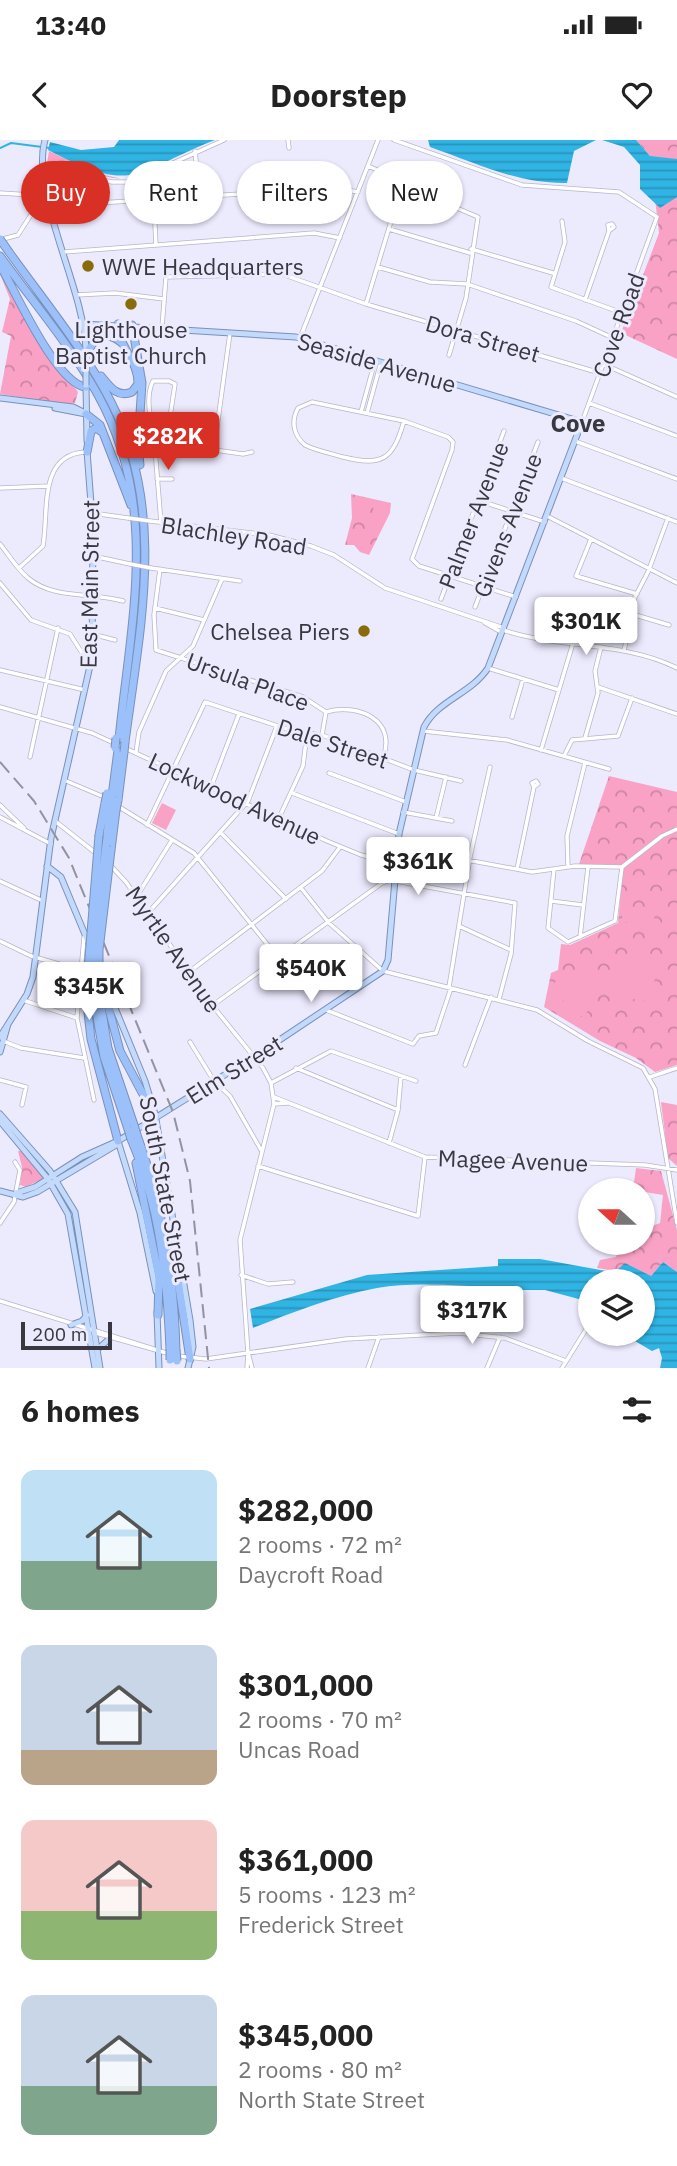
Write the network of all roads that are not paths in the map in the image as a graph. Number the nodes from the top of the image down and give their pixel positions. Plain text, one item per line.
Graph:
1 (45, 140) edge
2 (224, 140) edge
3 (288, 140) edge
4 (378, 140) edge
5 (394, 140) edge
6 (404, 142) edge
7 (289, 148) dead end
8 (195, 151) junction
9 (42, 161) edge
10 (196, 161) edge
11 (370, 161) edge
12 (366, 171) edge
13 (110, 182) edge
14 (358, 192) junction
15 (0, 193) edge
16 (21, 194) edge
17 (223, 196) edge
18 (463, 209) edge
19 (562, 222) dead end
20 (27, 224) edge
21 (56, 224) edge
22 (390, 224) edge
23 (155, 225) dead end
24 (389, 229) junction
25 (609, 231) dead end
26 (340, 238) junction
27 (0, 239) edge
28 (156, 245) junction
29 (471, 251) junction
30 (64, 252) junction
31 (0, 256) edge
32 (0, 265) edge
33 (378, 267) junction
34 (553, 273) junction
35 (467, 284) junction
36 (320, 288) junction
37 (76, 295) junction
38 (164, 299) junction
39 (585, 300) junction
40 (366, 303) junction
41 (622, 313) junction
42 (58, 320) junction
43 (84, 324) junction
44 (118, 324) junction
45 (132, 325) junction
46 (162, 327) junction
47 (457, 330) junction
48 (230, 332) junction
49 (300, 338) junction
50 (613, 338) junction
51 (86, 353) junction
52 (130, 355) junction
53 (449, 355) dead end
54 (378, 361) junction
55 (603, 364) junction
56 (600, 373) junction
57 (86, 387) junction
58 (677, 397) edge
59 (0, 398) edge
60 (589, 403) junction
61 (75, 407) junction
62 (62, 408) junction
63 (361, 412) junction
64 (368, 413) junction
65 (86, 414) junction
66 (404, 421) junction
67 (582, 422) junction
68 (153, 424) junction
69 (504, 430) dead end
70 (677, 436) edge
71 (177, 441) dead end
72 (575, 441) junction
73 (538, 442) dead end
74 (110, 449) junction
75 (214, 449) junction
76 (87, 452) junction
77 (252, 452) dead end
78 (561, 478) junction
79 (157, 479) junction
80 (172, 479) dead end
81 (677, 479) edge
82 (49, 486) junction
83 (0, 488) edge
84 (142, 494) junction
85 (479, 500) junction
86 (512, 512) junction
87 (92, 513) junction
88 (668, 518) junction
89 (546, 519) junction
90 (677, 522) edge
91 (161, 523) junction
92 (591, 538) junction
93 (0, 544) edge
94 (138, 549) junction
95 (93, 556) junction
96 (19, 568) junction
97 (160, 569) junction
98 (650, 569) junction
99 (451, 575) junction
100 (222, 579) junction
101 (240, 581) dead end
102 (0, 583) edge
103 (677, 583) edge
104 (484, 586) junction
105 (637, 594) junction
106 (89, 595) junction
107 (516, 597) junction
108 (441, 599) dead end
109 (572, 600) dead end
110 (123, 601) dead end
111 (475, 607) dead end
112 (155, 608) junction
113 (632, 615) junction
114 (204, 620) junction
115 (669, 625) dead end
116 (58, 628) junction
117 (503, 630) junction
118 (92, 634) junction
119 (115, 640) dead end
120 (573, 643) junction
121 (601, 647) junction
122 (624, 650) junction
123 (181, 657) junction
124 (91, 666) junction
125 (488, 668) junction
126 (677, 668) edge
127 (0, 670) edge
128 (523, 679) junction
129 (46, 680) junction
130 (598, 687) junction
131 (85, 690) junction
132 (559, 690) junction
133 (632, 698) junction
134 (0, 707) edge
135 (326, 712) junction
136 (239, 713) junction
137 (677, 714) edge
138 (512, 717) dead end
139 (38, 719) junction
140 (277, 726) junction
141 (76, 729) junction
142 (423, 731) junction
143 (307, 733) junction
144 (322, 735) junction
145 (585, 738) junction
146 (120, 739) junction
147 (119, 750) junction
148 (541, 750) junction
149 (136, 752) junction
150 (564, 756) junction
151 (30, 757) dead end
152 (383, 758) junction
153 (585, 762) junction
154 (490, 766) dead end
155 (609, 769) dead end
156 (174, 770) junction
157 (414, 771) junction
158 (329, 773) dead end
159 (446, 778) junction
160 (64, 780) junction
161 (461, 781) dead end
162 (211, 787) junction
163 (534, 787) dead end
164 (292, 793) junction
165 (112, 797) junction
166 (406, 802) junction
167 (246, 803) junction
168 (0, 805) edge
169 (111, 807) junction
170 (403, 812) junction
171 (0, 817) edge
172 (12, 817) junction
173 (279, 818) junction
174 (436, 818) junction
175 (55, 821) junction
176 (452, 821) dead end
177 (10, 822) junction
178 (147, 825) junction
179 (677, 829) edge
180 (26, 831) junction
181 (220, 832) junction
182 (399, 834) junction
183 (172, 840) junction
184 (51, 844) junction
185 (340, 847) junction
186 (397, 847) junction
187 (108, 848) junction
188 (198, 857) junction
189 (469, 860) junction
190 (396, 864) junction
191 (47, 866) junction
192 (568, 867) junction
193 (588, 867) junction
194 (622, 867) junction
195 (517, 869) junction
196 (555, 869) junction
197 (0, 881) edge
198 (394, 881) junction
199 (301, 888) junction
200 (464, 893) junction
201 (136, 896) junction
202 (286, 899) junction
203 (43, 901) junction
204 (551, 901) junction
205 (583, 905) junction
206 (148, 913) junction
207 (329, 923) junction
208 (252, 924) junction
209 (459, 926) junction
210 (83, 928) junction
211 (580, 937) junction
212 (0, 941) edge
213 (511, 950) junction
214 (36, 957) junction
215 (279, 959) junction
216 (82, 971) junction
217 (383, 971) junction
218 (189, 972) junction
219 (104, 981) junction
220 (450, 988) junction
221 (96, 994) junction
222 (491, 997) junction
223 (499, 999) junction
224 (23, 1000) junction
225 (212, 1005) junction
226 (326, 1010) junction
227 (77, 1018) junction
228 (1, 1039) edge
229 (190, 1042) dead end
230 (0, 1052) edge
231 (84, 1058) junction
232 (254, 1058) junction
233 (466, 1065) dead end
234 (296, 1068) junction
235 (677, 1068) edge
236 (401, 1076) junction
237 (650, 1077) junction
238 (0, 1080) edge
239 (214, 1081) junction
240 (416, 1082) dead end
241 (271, 1083) junction
242 (274, 1097) junction
243 (94, 1100) dead end
244 (288, 1103) junction
245 (274, 1104) junction
246 (22, 1105) dead end
247 (398, 1110) junction
248 (0, 1114) edge
249 (155, 1117) junction
250 (0, 1121) edge
251 (134, 1137) junction
252 (117, 1141) junction
253 (389, 1143) junction
254 (262, 1150) junction
255 (425, 1157) junction
256 (15, 1162) dead end
257 (258, 1166) junction
258 (665, 1166) junction
259 (677, 1170) edge
260 (52, 1180) junction
261 (155, 1190) junction
262 (0, 1191) edge
263 (16, 1193) junction
264 (676, 1212) edge
265 (0, 1223) edge
266 (677, 1223) edge
267 (241, 1275) junction
268 (293, 1282) dead end
269 (0, 1301) edge
270 (87, 1315) junction
271 (158, 1315) junction
272 (71, 1325) junction
273 (92, 1332) junction
274 (379, 1337) junction
275 (500, 1337) junction
276 (109, 1339) junction
277 (578, 1342) edge
278 (98, 1349) junction
279 (173, 1350) junction
280 (159, 1352) junction
281 (248, 1353) junction
282 (190, 1359) junction
283 (566, 1361) junction
284 (174, 1364) edge
285 (95, 1368) edge
286 (100, 1368) edge
287 (159, 1368) edge
288 (188, 1368) edge
289 (249, 1368) edge
290 (368, 1368) edge
291 (487, 1368) edge
292 (562, 1368) edge

1 - 9 main road, East Main Street
2 - 8 street
3 - 7 street
4 - 11 street
5 - 6 street
6 - 41 street, Cove Road
8 - 10 street
8 - 13 street
12 - 14 street
14 - 17 street
14 - 26 street
15 - 16 street
18 - 29 street
19 - 34 street
20 - 27 street
21 - 30 main road, East Main Street
22 - 24 street
23 - 28 street
24 - 29 street
24 - 33 street
25 - 39 street
26 - 28 street
26 - 36 street
27 - 42 highway, bridge
28 - 30 street
29 - 34 street
29 - 35 street
30 - 37 main road, East Main Street
31 - 94 highway
32 - 57 highway
33 - 35 street
33 - 40 street
34 - 39 street
35 - 47 street
35 - 50 street
36 - 38 street, Dora Street
36 - 40 street, Dora Street
36 - 49 street
37 - 38 street
37 - 43 main road, East Main Street
38 - 46 street
39 - 41 street
40 - 47 street, Dora Street
41 - 50 street, Cove Road
42 - 52 highway
42 - 84 highway
43 - 44 main road, Seaside Avenue
43 - 51 main road, East Main Street
44 - 45 main road, Seaside Avenue
44 - 52 highway
45 - 46 main road, Seaside Avenue
45 - 84 highway
46 - 48 main road, Seaside Avenue
47 - 53 street
47 - 56 street, Dora Street
48 - 49 main road, Seaside Avenue
48 - 75 street
49 - 54 main road, Seaside Avenue
50 - 55 street, Cove Road
51 - 52 highway
51 - 57 main road, East Main Street, bridge
54 - 63 street
54 - 64 street
54 - 67 main road, Seaside Avenue
55 - 56 street, Cove Road
55 - 58 street
56 - 60 street, Cove Road
57 - 61 main road
57 - 65 main road, East Main Street
59 - 62 main road
60 - 67 street, Cove Road
60 - 70 street
61 - 62 main road
61 - 65 main road
62 - 65 main road
63 - 64 street
63 - 66 street
64 - 66 street
65 - 74 highway
65 - 76 main road, East Main Street
66 - 99 street
67 - 72 main road, Cove Road
68 - 68 street
68 - 79 street
69 - 85 street, Palmer Avenue
71 - 75 street
72 - 78 main road, Cove Road
72 - 81 street
73 - 86 street, Givens Avenue
74 - 76 highway
74 - 94 highway
75 - 77 street
76 - 82 street
76 - 87 main road, East Main Street
78 - 88 street
78 - 89 main road, Cove Road
79 - 80 street
79 - 91 street
82 - 83 street
82 - 96 street
84 - 146 highway
85 - 86 street
85 - 99 street, Palmer Avenue
86 - 89 street
86 - 104 street, Givens Avenue
87 - 91 street, Blachley Road, bridge
87 - 95 main road, East Main Street
88 - 90 street
88 - 98 street
89 - 92 street
89 - 107 main road, Cove Road
91 - 117 street, Blachley Road
92 - 98 street
92 - 105 street
93 - 96 street
94 - 146 highway
95 - 97 street, bridge
95 - 106 main road, East Main Street
96 - 106 street
97 - 100 street
97 - 112 street, Ursula Place
98 - 103 street
98 - 105 street
99 - 104 street
99 - 108 street, Palmer Avenue
100 - 101 street
100 - 114 street
102 - 116 street
104 - 107 street
104 - 111 street, Givens Avenue
105 - 113 street
106 - 110 street
106 - 118 main road, East Main Street
107 - 117 main road, Cove Road
109 - 113 street
112 - 114 street
112 - 123 street, Ursula Place
113 - 115 street
113 - 122 street
114 - 123 street
116 - 124 street
116 - 129 street
117 - 120 street, Blachley Road
117 - 125 main road, Cove Road
118 - 119 street
118 - 124 main road, East Main Street
120 - 121 street, Blachley Road
120 - 132 street
121 - 122 street, Blachley Road
121 - 130 street
122 - 126 street, Blachley Road
123 - 135 street, Ursula Place
123 - 149 street
124 - 131 main road, East Main Street
125 - 128 street
125 - 142 main road, Cove Road
127 - 129 street
128 - 132 street
128 - 138 street
129 - 131 street
129 - 139 street
130 - 133 street
130 - 145 street
131 - 141 main road, East Main Street
132 - 148 street
133 - 137 street
133 - 145 street
134 - 139 street, Lockwood Avenue
135 - 144 street
135 - 152 street, Ursula Place
136 - 140 street, Dale Street
136 - 156 street, Dale Street
136 - 162 street
139 - 141 street, Lockwood Avenue
139 - 151 street
140 - 143 street, Dale Street
140 - 167 street
141 - 149 street, Lockwood Avenue
141 - 160 main road, East Main Street
142 - 148 street
142 - 157 main road, Cove Road
143 - 144 street, Dale Street
143 - 164 street
144 - 152 street, Dale Street
145 - 150 street
146 - 147 highway, bridge
147 - 165 highway
147 - 165 highway
148 - 150 street
149 - 156 street, Lockwood Avenue
150 - 153 street
152 - 157 street, Dale Street
153 - 155 street
153 - 192 street
154 - 189 street
156 - 162 street, Lockwood Avenue
156 - 178 street
157 - 159 street, Dale Street
157 - 166 main road, Cove Road
158 - 166 street
159 - 161 street, Dale Street
159 - 174 street
160 - 175 main road, East Main Street
160 - 178 street
162 - 167 street, Lockwood Avenue
163 - 195 street
164 - 173 street
164 - 182 street
165 - 169 highway, bridge
165 - 169 highway, bridge
166 - 170 main road, Cove Road
167 - 173 street, Lockwood Avenue
167 - 181 street
168 - 172 street
169 - 187 highway
169 - 221 highway, bridge
170 - 174 street
170 - 182 main road, Cove Road
171 - 177 street
172 - 177 street
172 - 180 street
173 - 185 street, Lockwood Avenue
174 - 176 street
175 - 184 main road, East Main Street
175 - 201 street, Myrtle Avenue
177 - 180 street
178 - 183 street
179 - 194 street
180 - 184 street
181 - 188 street
181 - 202 street
182 - 186 main road, Cove Road
183 - 188 street
183 - 201 street
184 - 191 main road, East Main Street
185 - 190 street, Lockwood Avenue
185 - 199 street
186 - 189 street
186 - 190 main road, Cove Road
187 - 221 highway, bridge
187 - 221 highway, bridge
188 - 206 street
188 - 208 street
189 - 195 street
189 - 200 street
190 - 198 main road, Cove Road
191 - 203 main road, East Main Street
191 - 210 main road, South State Street
192 - 193 street
192 - 196 street
193 - 194 street
193 - 205 street
194 - 211 street
195 - 196 street
196 - 204 street
197 - 203 street
198 - 200 street
198 - 207 street
198 - 217 main road, Cove Road
199 - 202 street
199 - 207 street
200 - 209 street
200 - 213 street
201 - 206 street, Myrtle Avenue
202 - 208 street
203 - 214 main road, East Main Street
204 - 205 street
204 - 211 street
205 - 211 street
206 - 218 street, Myrtle Avenue
207 - 215 street
207 - 217 street
208 - 215 street
208 - 218 street
209 - 213 street
209 - 220 street
210 - 216 street
210 - 219 main road, South State Street
212 - 214 street
213 - 223 street
214 - 216 street
214 - 224 main road, East Main Street
215 - 225 street
216 - 219 street
216 - 227 street
217 - 220 street
217 - 226 main road, Elm Street
218 - 225 street, Myrtle Avenue
219 - 249 main road, South State Street
220 - 222 street
220 - 226 street
221 - 249 highway
221 - 251 highway, bridge
221 - 252 highway
222 - 223 street
222 - 233 street
223 - 237 street
224 - 227 street
224 - 228 main road, East Main Street
225 - 232 street, Myrtle Avenue
226 - 232 main road, Elm Street
227 - 231 street
228 - 230 main road, East Main Street
228 - 231 street
229 - 239 street
231 - 243 street
232 - 239 main road, Elm Street
232 - 241 street, Myrtle Avenue
234 - 236 street
234 - 241 street
234 - 247 street
235 - 237 street
236 - 240 street
236 - 247 street
237 - 258 street
238 - 246 street
239 - 249 main road, Elm Street
239 - 254 street
241 - 242 street
242 - 244 street, Magee Avenue
242 - 245 street
244 - 245 street, Magee Avenue
244 - 253 street, Magee Avenue
245 - 254 street
247 - 253 street
248 - 260 main road
249 - 252 main road, Elm Street
249 - 282 main road, South State Street
250 - 260 main road
251 - 261 highway
251 - 271 highway
251 - 279 highway
252 - 260 main road, Elm Street
252 - 271 main road
253 - 255 street, Magee Avenue
254 - 257 street
255 - 257 street
255 - 258 street, Magee Avenue
256 - 263 street
257 - 267 street
258 - 259 street, Magee Avenue
258 - 264 street
260 - 263 main road, Elm Street
260 - 270 main road
260 - 273 main road
261 - 279 highway
261 - 282 highway
262 - 263 main road, Elm Street
263 - 265 street
264 - 266 street
267 - 268 street
267 - 281 street
269 - 272 street
270 - 272 main road
270 - 273 main road
271 - 280 main road
272 - 273 street
273 - 276 street
273 - 278 main road
273 - 280 street
273 - 285 main road
274 - 275 street
274 - 281 street
274 - 290 street
275 - 283 street
275 - 291 street
276 - 278 main road
276 - 280 street
277 - 283 street
278 - 286 main road
279 - 284 highway, bridge
280 - 282 street
280 - 287 main road
281 - 282 street
281 - 289 street
282 - 288 main road, South State Street
283 - 292 street

